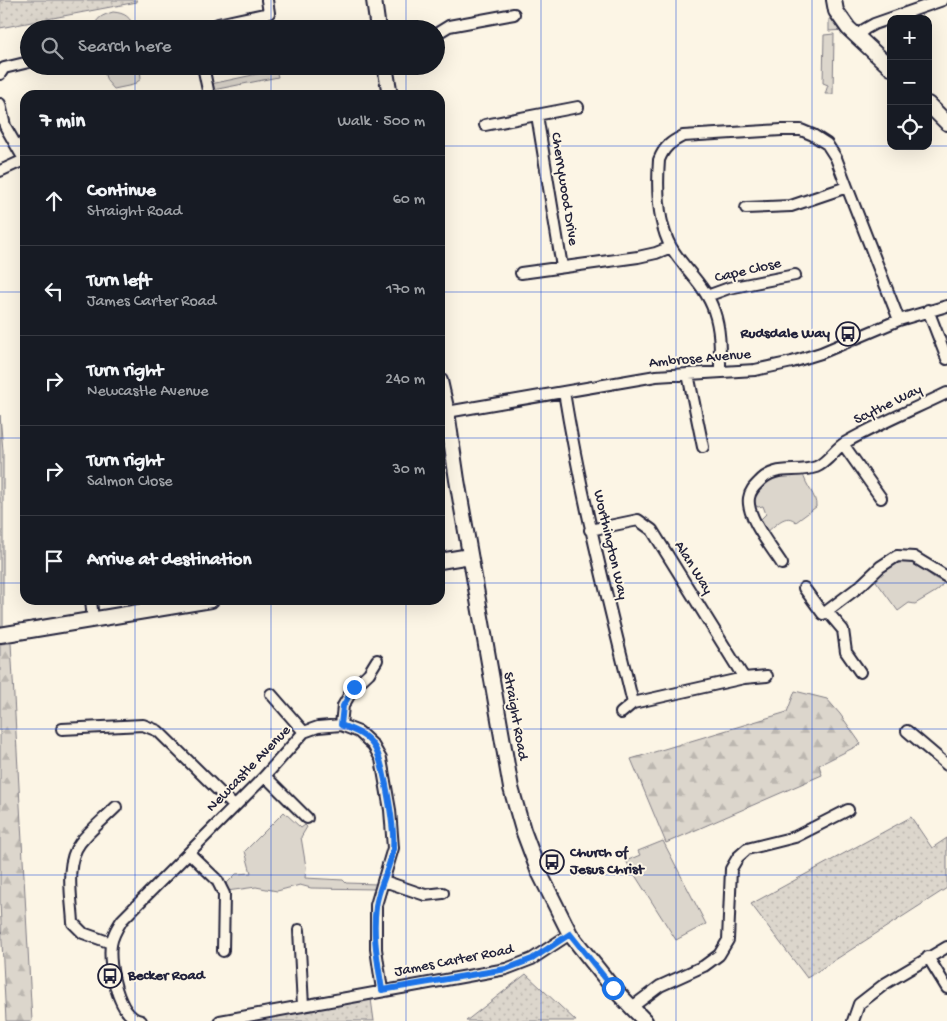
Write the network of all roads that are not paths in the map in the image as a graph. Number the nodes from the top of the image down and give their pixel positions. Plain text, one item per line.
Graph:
1 (267, 0) edge
2 (374, 0) edge
3 (943, 0) edge
4 (834, 4) edge
5 (514, 14) dead end
6 (237, 20) edge
7 (377, 20) edge
8 (445, 28) edge
9 (857, 36) junction
10 (20, 64) edge
11 (887, 64) edge
12 (0, 74) edge
13 (205, 75) edge
14 (387, 75) edge
15 (208, 90) edge
16 (389, 90) edge
17 (0, 104) edge
18 (929, 105) edge
19 (578, 107) dead end
20 (537, 115) junction
21 (947, 123) edge
22 (485, 125) dead end
23 (20, 152) edge
24 (20, 162) edge
25 (0, 171) edge
26 (847, 187) junction
27 (746, 208) dead end
28 (671, 247) junction
29 (562, 267) junction
30 (521, 273) dead end
31 (795, 275) dead end
32 (707, 296) junction
33 (947, 306) edge
34 (928, 310) junction
35 (899, 320) junction
36 (947, 359) edge
37 (720, 372) junction
38 (688, 374) junction
39 (564, 392) junction
40 (947, 393) edge
41 (445, 403) edge
42 (447, 412) junction
43 (843, 444) junction
44 (703, 447) dead end
45 (881, 498) dead end
46 (590, 530) junction
47 (470, 556) junction
48 (445, 560) edge
49 (782, 564) dead end
50 (947, 578) edge
51 (804, 588) dead end
52 (92, 605) edge
53 (182, 605) edge
54 (822, 614) junction
55 (93, 620) junction
56 (0, 635) edge
57 (377, 660) dead end
58 (860, 672) dead end
59 (766, 676) dead end
60 (744, 678) junction
61 (271, 694) dead end
62 (633, 703) junction
63 (621, 712) dead end
64 (341, 725) junction
65 (62, 729) dead end
66 (907, 731) dead end
67 (304, 732) junction
68 (947, 765) edge
69 (265, 776) junction
70 (234, 806) junction
71 (116, 807) dead end
72 (848, 810) dead end
73 (307, 818) dead end
74 (189, 853) junction
75 (384, 881) junction
76 (443, 893) dead end
77 (299, 930) dead end
78 (570, 934) junction
79 (111, 943) junction
80 (947, 947) edge
81 (223, 950) dead end
82 (928, 957) junction
83 (947, 988) edge
84 (382, 990) junction
85 (303, 1006) junction
86 (632, 1007) junction
87 (136, 1021) edge
88 (220, 1021) edge
89 (645, 1021) edge
90 (853, 1021) edge

1 - 6 street
2 - 7 street
3 - 9 street
4 - 9 street
5 - 8 street
9 - 11 street
10 - 12 street
13 - 15 street
14 - 16 street
17 - 23 street
18 - 21 street
19 - 20 street, Cherrywood Drive
20 - 22 street, Cherrywood Drive
20 - 29 street, Cherrywood Drive
24 - 25 street
26 - 27 street
26 - 28 street
26 - 35 street
28 - 29 street
28 - 32 street
29 - 30 street
31 - 32 street, Cape Close
32 - 37 street
33 - 34 street, Ambrose Avenue
34 - 35 street, Ambrose Avenue
34 - 36 street
35 - 37 street, Ambrose Avenue
37 - 38 street, Ambrose Avenue
38 - 39 street, Ambrose Avenue
38 - 44 street
39 - 42 street, Ambrose Avenue
39 - 46 street, Worthington Way
40 - 43 street, Scythe Way
41 - 42 street, Straight Road
42 - 47 street, Straight Road
43 - 45 street, Scythe Way
43 - 49 street, Scythe Way
46 - 60 street, Alan Way
46 - 62 street, Worthington Way
47 - 48 street
47 - 78 street, Straight Road
50 - 54 street
51 - 54 street
52 - 55 street
53 - 55 street
54 - 58 street
55 - 56 street
57 - 64 street
59 - 60 street
60 - 62 street
61 - 67 street
62 - 63 street
64 - 67 street, Newcastle Avenue
64 - 75 street
65 - 70 street
66 - 68 street
67 - 69 street, Newcastle Avenue
69 - 70 street, Newcastle Avenue
69 - 73 street
70 - 74 street, Newcastle Avenue
71 - 79 street
72 - 86 street
74 - 79 street, Newcastle Avenue
74 - 81 street
75 - 76 street
75 - 84 street
77 - 85 street
78 - 84 street, James Carter Road
78 - 86 street, Straight Road
79 - 87 street, Newcastle Avenue
80 - 82 street
82 - 83 street
82 - 90 street
84 - 85 street, James Carter Road
85 - 88 street, James Carter Road
86 - 89 street, Straight Road

